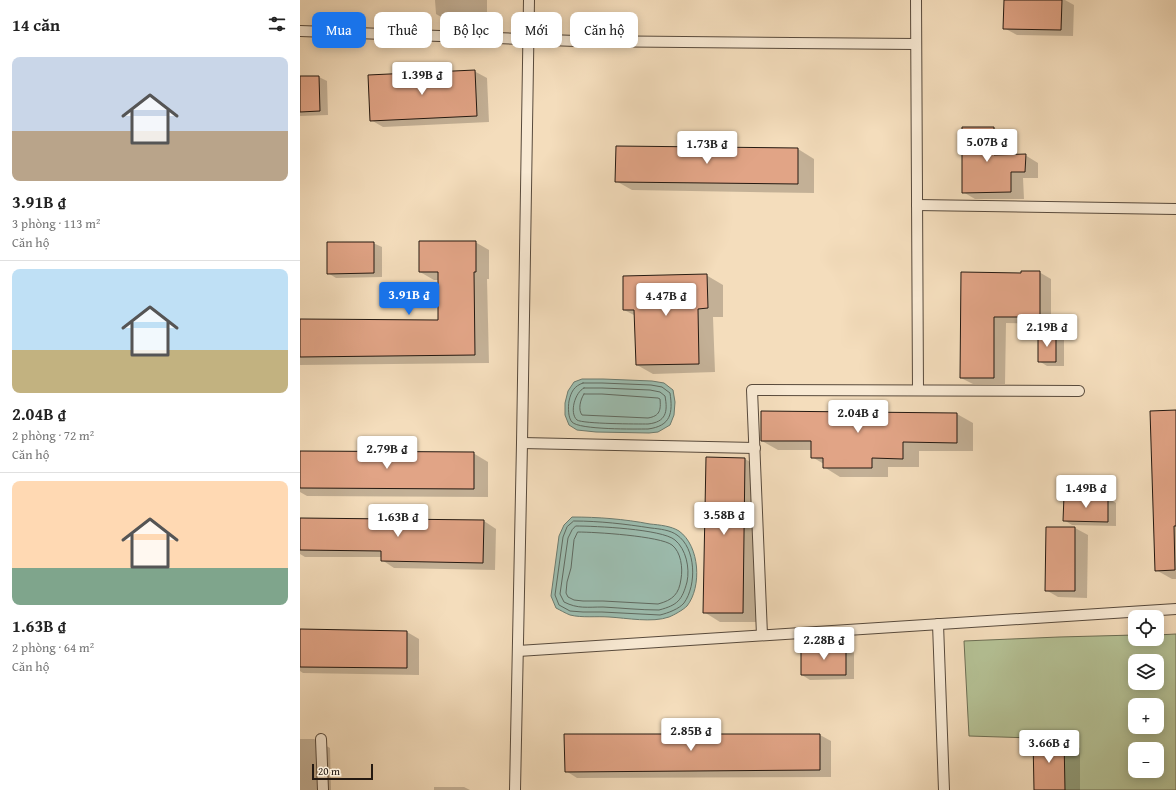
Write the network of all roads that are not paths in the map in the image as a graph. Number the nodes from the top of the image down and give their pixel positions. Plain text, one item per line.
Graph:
1 (529, 0) edge
2 (916, 0) edge
3 (529, 12) edge
4 (300, 31) edge
5 (511, 38) edge
6 (562, 40) edge
7 (916, 44) junction
8 (528, 48) edge
9 (917, 205) junction
10 (1176, 209) edge
11 (918, 390) junction
12 (1079, 391) dead end
13 (522, 443) junction
14 (755, 448) junction
15 (1176, 609) edge
16 (938, 624) junction
17 (762, 635) junction
18 (518, 651) junction
19 (321, 739) dead end
20 (322, 790) edge
21 (515, 790) edge
22 (944, 790) edge

1 - 3 lane
2 - 7 lane
4 - 5 lane
6 - 7 lane
7 - 9 lane
8 - 13 lane
9 - 10 lane
9 - 11 lane
11 - 12 lane
11 - 14 lane
13 - 14 lane
13 - 18 lane
14 - 17 lane
15 - 16 lane
16 - 17 lane
16 - 22 lane
17 - 18 lane
18 - 21 lane
19 - 20 lane

